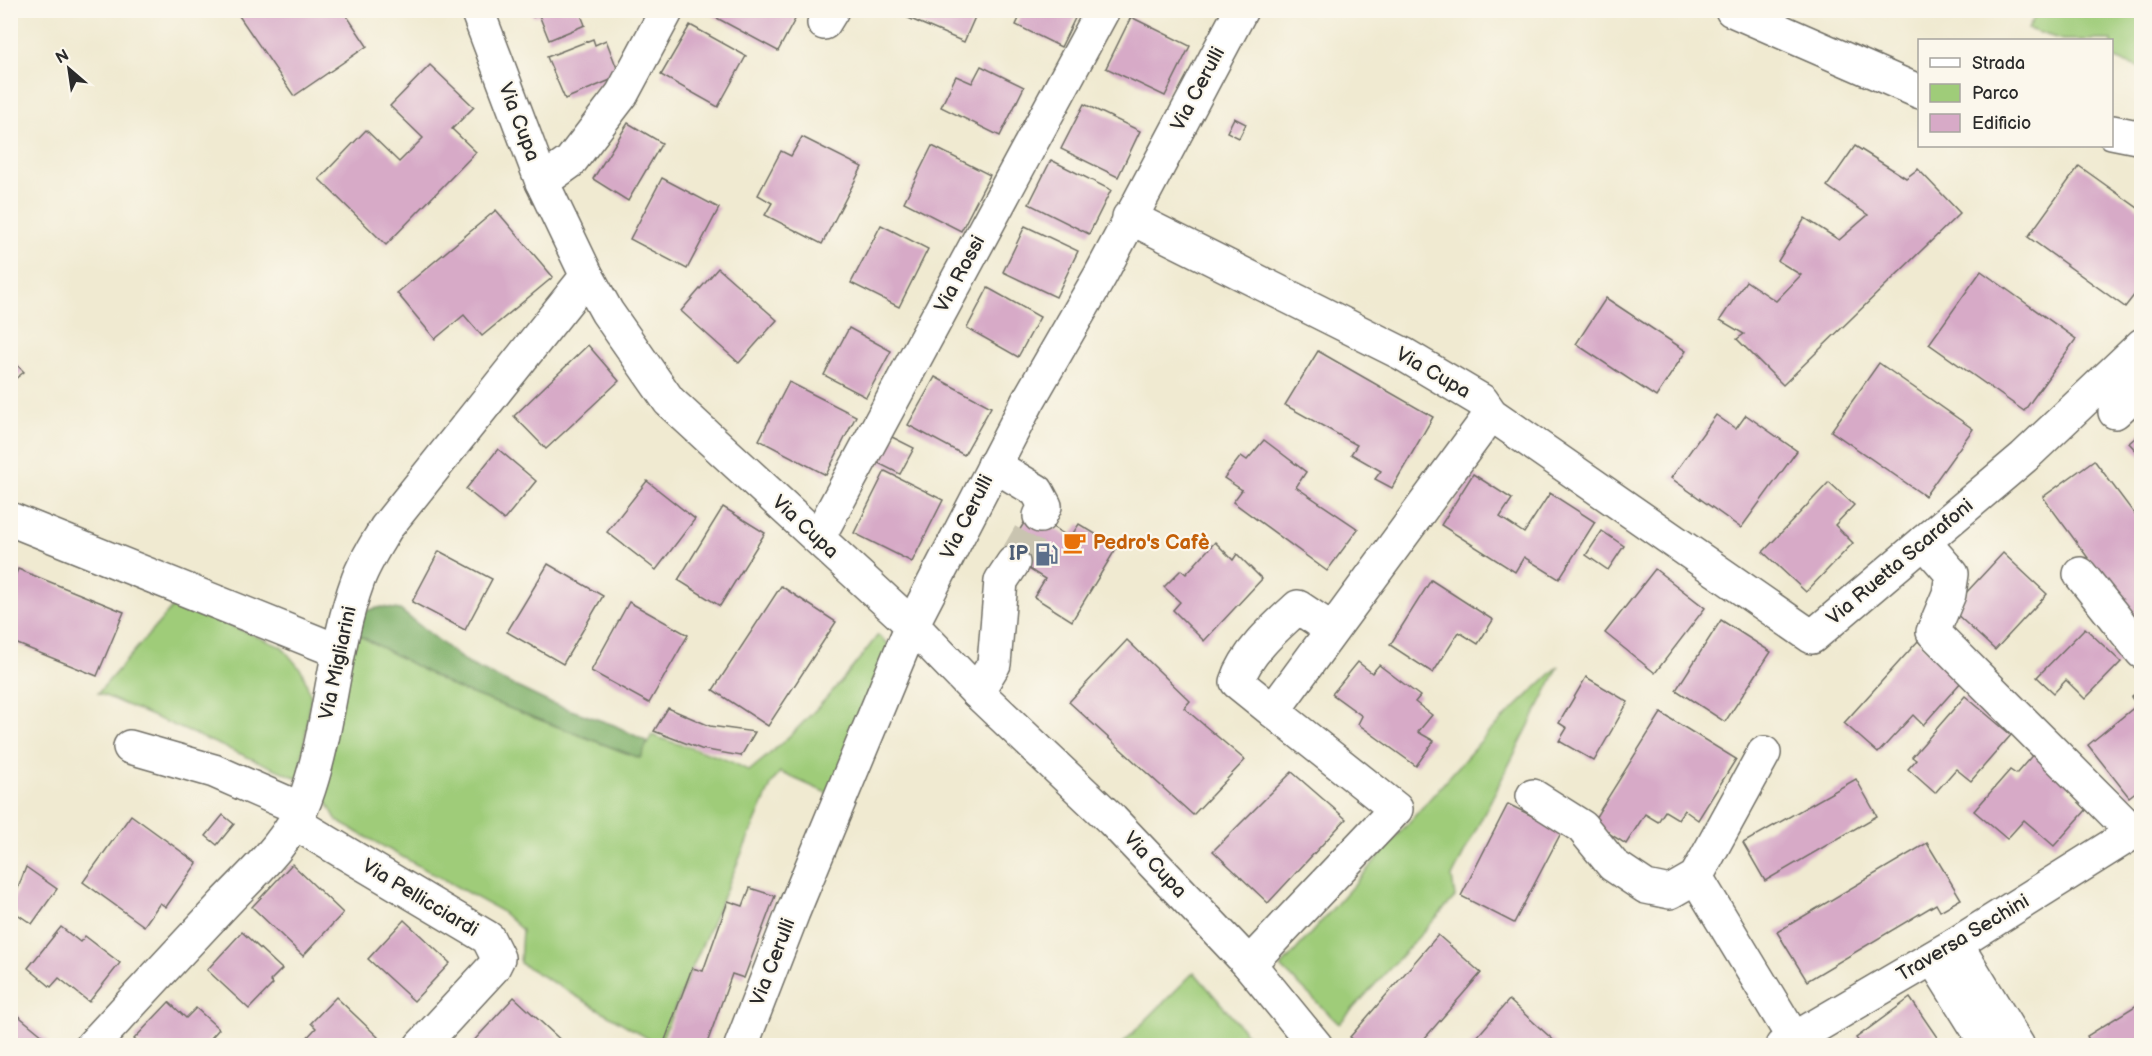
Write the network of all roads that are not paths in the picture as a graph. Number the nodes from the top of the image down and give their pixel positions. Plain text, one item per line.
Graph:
1 (477, 10) edge
2 (668, 10) edge
3 (1103, 10) edge
4 (1241, 10) edge
5 (1732, 10) edge
6 (1918, 91) edge
7 (2113, 132) edge
8 (2142, 138) edge
9 (542, 182) junction
10 (1129, 218) junction
11 (587, 276) junction
12 (2142, 345) edge
13 (2142, 387) edge
14 (2115, 412) dead end
15 (1491, 414) junction
16 (994, 465) junction
17 (1040, 516) tunnel mouth
18 (10, 519) edge
19 (818, 538) junction
20 (1924, 542) junction
21 (1013, 563) tunnel mouth
22 (2080, 574) dead end
23 (912, 625) junction
24 (1331, 629) junction
25 (338, 651) junction
26 (2142, 652) edge
27 (977, 692) junction
28 (1273, 711) junction
29 (130, 747) dead end
30 (1764, 753) dead end
31 (1533, 796) dead end
32 (298, 816) junction
33 (2137, 830) edge
34 (1696, 877) junction
35 (1945, 951) junction
36 (1249, 964) junction
37 (1788, 1042) edge
38 (92, 1046) edge
39 (421, 1046) edge
40 (741, 1046) edge
41 (1317, 1046) edge
42 (1988, 1046) edge
43 (2018, 1046) edge

1 - 9 street, Via Cupa
2 - 9 street
3 - 19 street, Via Rossi
4 - 10 street, Via Cerulli
5 - 6 street
7 - 8 street
9 - 11 street, Via Cupa
10 - 15 street, Via Cupa
10 - 16 street, Via Cerulli
11 - 19 street, Via Cupa
11 - 25 street, Via Migliarini
12 - 20 street, Via Ruetta Scarafoni
13 - 14 street
15 - 20 street, Via Ruetta Scarafoni
15 - 24 street, Via Cupa
16 - 17 street
16 - 23 street, Via Cerulli
18 - 25 street
19 - 23 street, Via Cupa
20 - 33 street
21 - 27 street
22 - 26 street
23 - 27 street, Via Cupa
23 - 40 street, Via Cerulli
24 - 28 street, Via Cupa
24 - 28 street
25 - 32 street, Via Migliarini
27 - 36 street, Via Cupa
28 - 36 street
29 - 32 street, Via Pellicciardi
30 - 34 street
31 - 34 street
32 - 38 street, Via Migliarini
32 - 39 street, Via Pellicciardi
33 - 35 street, Traversa Sechini
34 - 37 street
35 - 37 street, Traversa Sechini
35 - 42 street
35 - 43 street
36 - 41 street, Via Cupa

